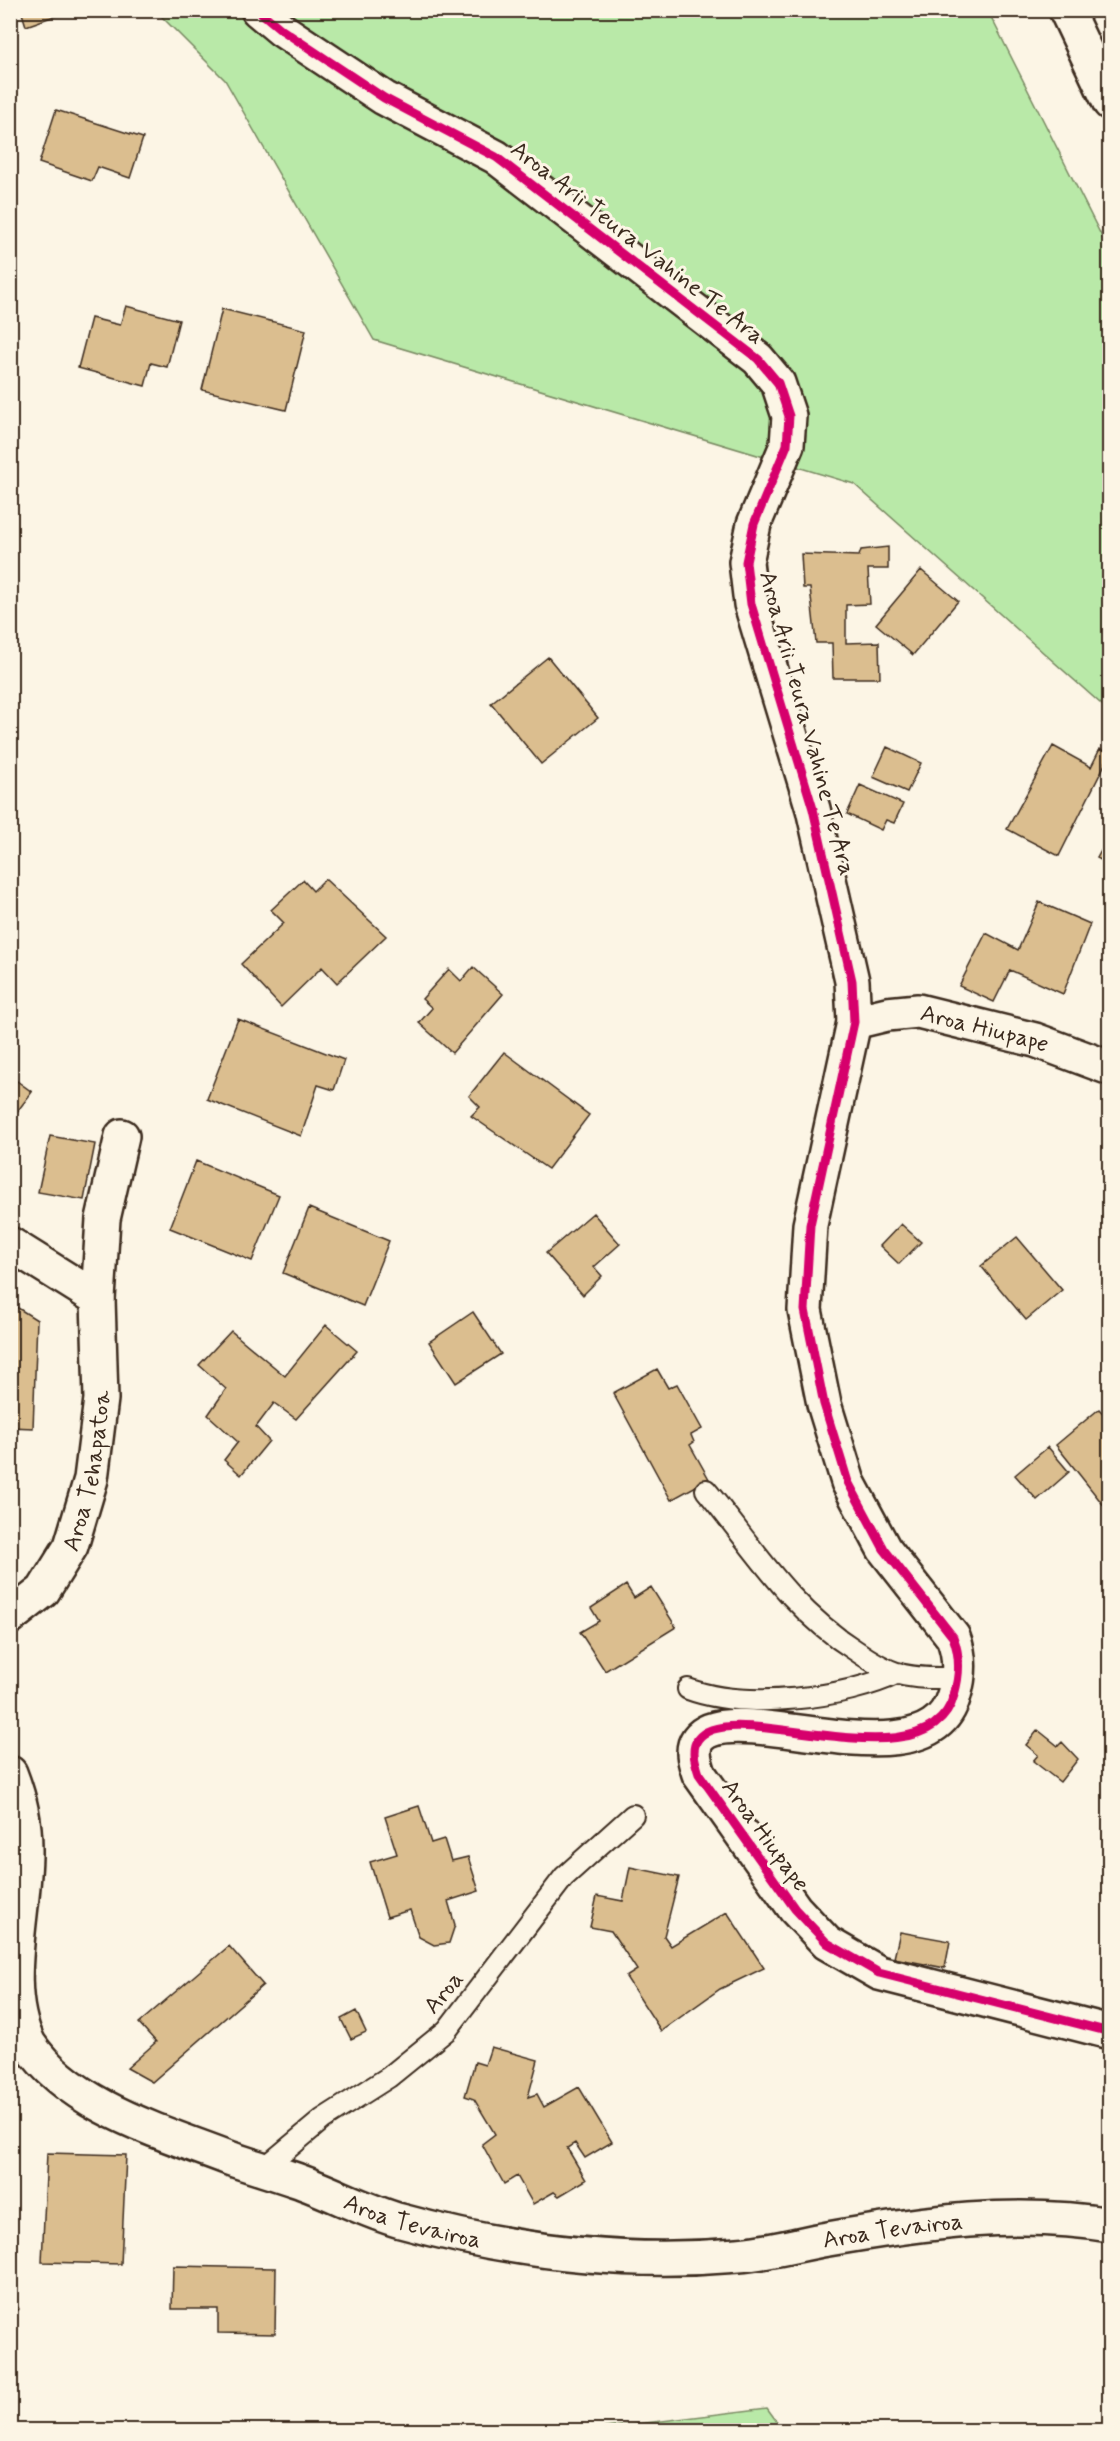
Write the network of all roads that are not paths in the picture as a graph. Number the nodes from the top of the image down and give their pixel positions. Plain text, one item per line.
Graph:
1 (258, 10) edge
2 (1066, 10) edge
3 (1110, 103) edge
4 (854, 1022) junction
5 (1110, 1068) edge
6 (122, 1136) dead end
7 (10, 1244) edge
8 (98, 1299) junction
9 (706, 1490) dead end
10 (10, 1617) edge
11 (898, 1673) junction
12 (959, 1678) junction
13 (688, 1689) dead end
14 (10, 1773) edge
15 (633, 1815) dead end
16 (1110, 2032) edge
17 (262, 2170) junction
18 (1110, 2225) edge

1 - 4 street, Aroa Arii Teura Vahine Te Ara
2 - 3 street
4 - 5 street, Aroa Hiupape
4 - 12 street, Aroa Arii Teura Vahine Te Ara
6 - 8 street, Aroa Tehapatoa
7 - 8 street
8 - 10 street, Aroa Tehapatoa
9 - 11 lane
11 - 12 lane
11 - 13 lane
12 - 16 street, Aroa Hiupape
14 - 17 street, Aroa Tevairoa
15 - 17 lane, Aroa
17 - 18 street, Aroa Tevairoa

